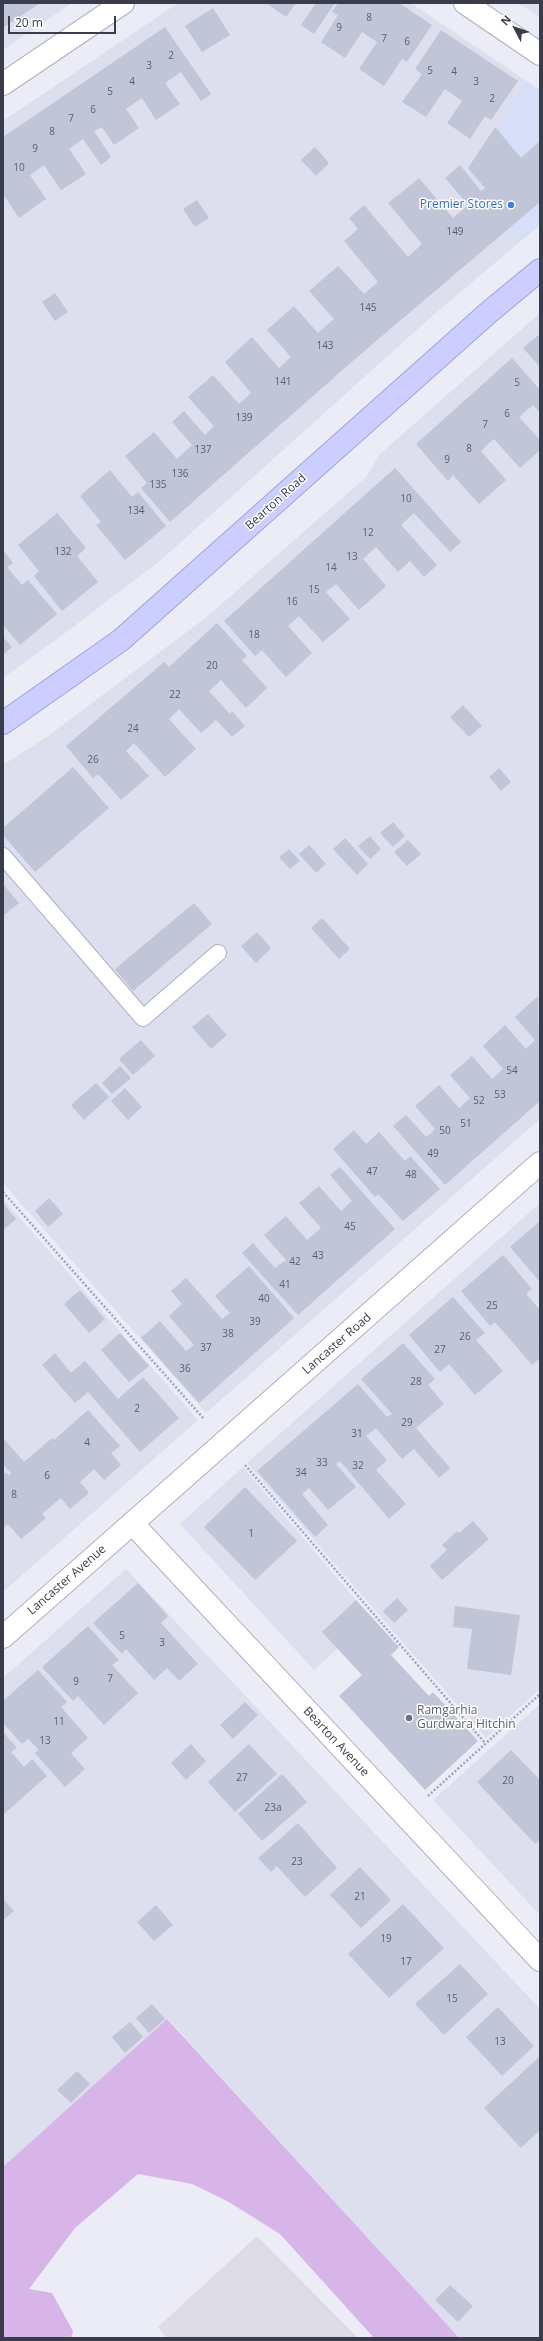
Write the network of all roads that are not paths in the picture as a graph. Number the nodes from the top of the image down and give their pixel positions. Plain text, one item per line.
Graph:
1 (123, 3) edge
2 (465, 3) edge
3 (540, 54) edge
4 (3, 84) edge
5 (540, 270) edge
6 (3, 723) edge
7 (3, 856) edge
8 (218, 953) dead end
9 (540, 1163) edge
10 (132, 1523) junction
11 (3, 1637) edge
12 (540, 1960) edge

1 - 4 street
2 - 3 street
5 - 6 street, Bearton Road
7 - 8 lane
9 - 10 street, Lancaster Road
10 - 11 street, Lancaster Avenue
10 - 12 street, Bearton Avenue

